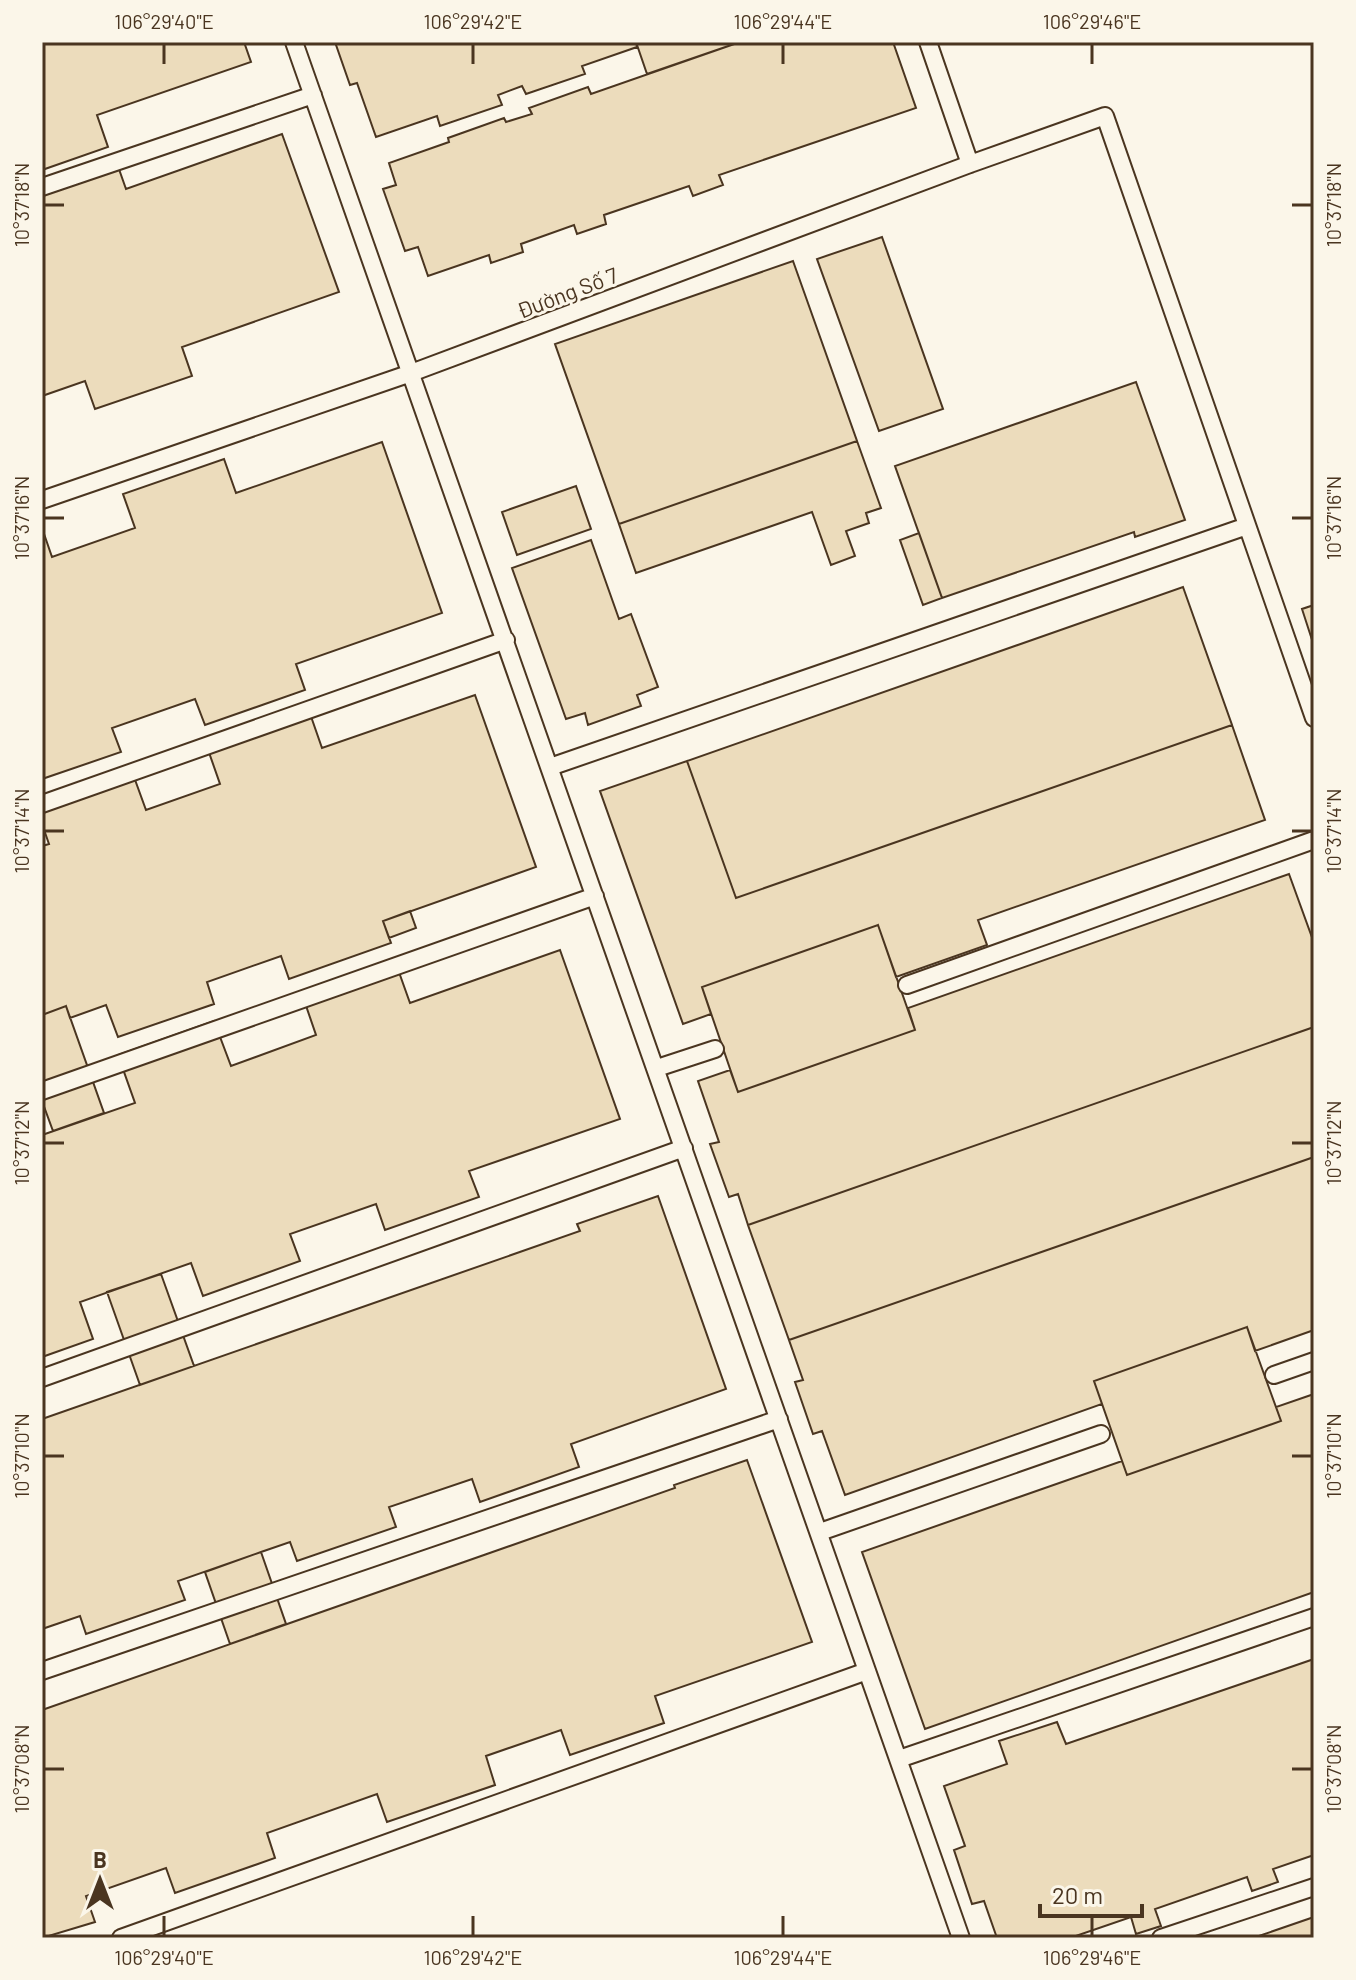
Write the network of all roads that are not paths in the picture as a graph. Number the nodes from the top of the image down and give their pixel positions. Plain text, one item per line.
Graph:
1 (294, 42) edge
2 (928, 42) edge
3 (313, 95) junction
4 (970, 164) junction
5 (42, 187) edge
6 (411, 373) junction
7 (42, 500) edge
8 (1247, 526) junction
9 (506, 640) junction
10 (1314, 718) edge
11 (550, 767) junction
12 (42, 804) edge
13 (1314, 840) edge
14 (595, 896) junction
15 (907, 985) dead end
16 (715, 1049) dead end
17 (657, 1068) junction
18 (42, 1091) edge
19 (684, 1148) junction
20 (1314, 1361) edge
21 (1274, 1375) dead end
22 (42, 1378) edge
23 (779, 1419) junction
24 (1101, 1434) dead end
25 (820, 1532) junction
26 (1314, 1617) edge
27 (42, 1671) edge
28 (867, 1671) junction
29 (899, 1759) junction
30 (1314, 1887) edge
31 (121, 1938) edge
32 (961, 1938) edge
33 (1161, 1938) edge

1 - 3 lane
2 - 4 lane
3 - 5 lane
3 - 6 lane
4 - 6 lane, Đường Số 7
4 - 8 lane, Đường Số 7
6 - 7 lane, Đường Số 7
6 - 9 lane
8 - 10 lane
8 - 11 lane
9 - 11 lane
9 - 12 lane
11 - 14 lane
13 - 15 lane
14 - 17 lane
14 - 18 lane
16 - 17 lane
17 - 19 lane
19 - 22 lane
19 - 23 lane
20 - 21 lane
23 - 25 lane
23 - 27 lane
24 - 25 lane
25 - 28 lane
26 - 29 lane
28 - 29 lane
28 - 31 lane
29 - 32 lane
30 - 33 lane

